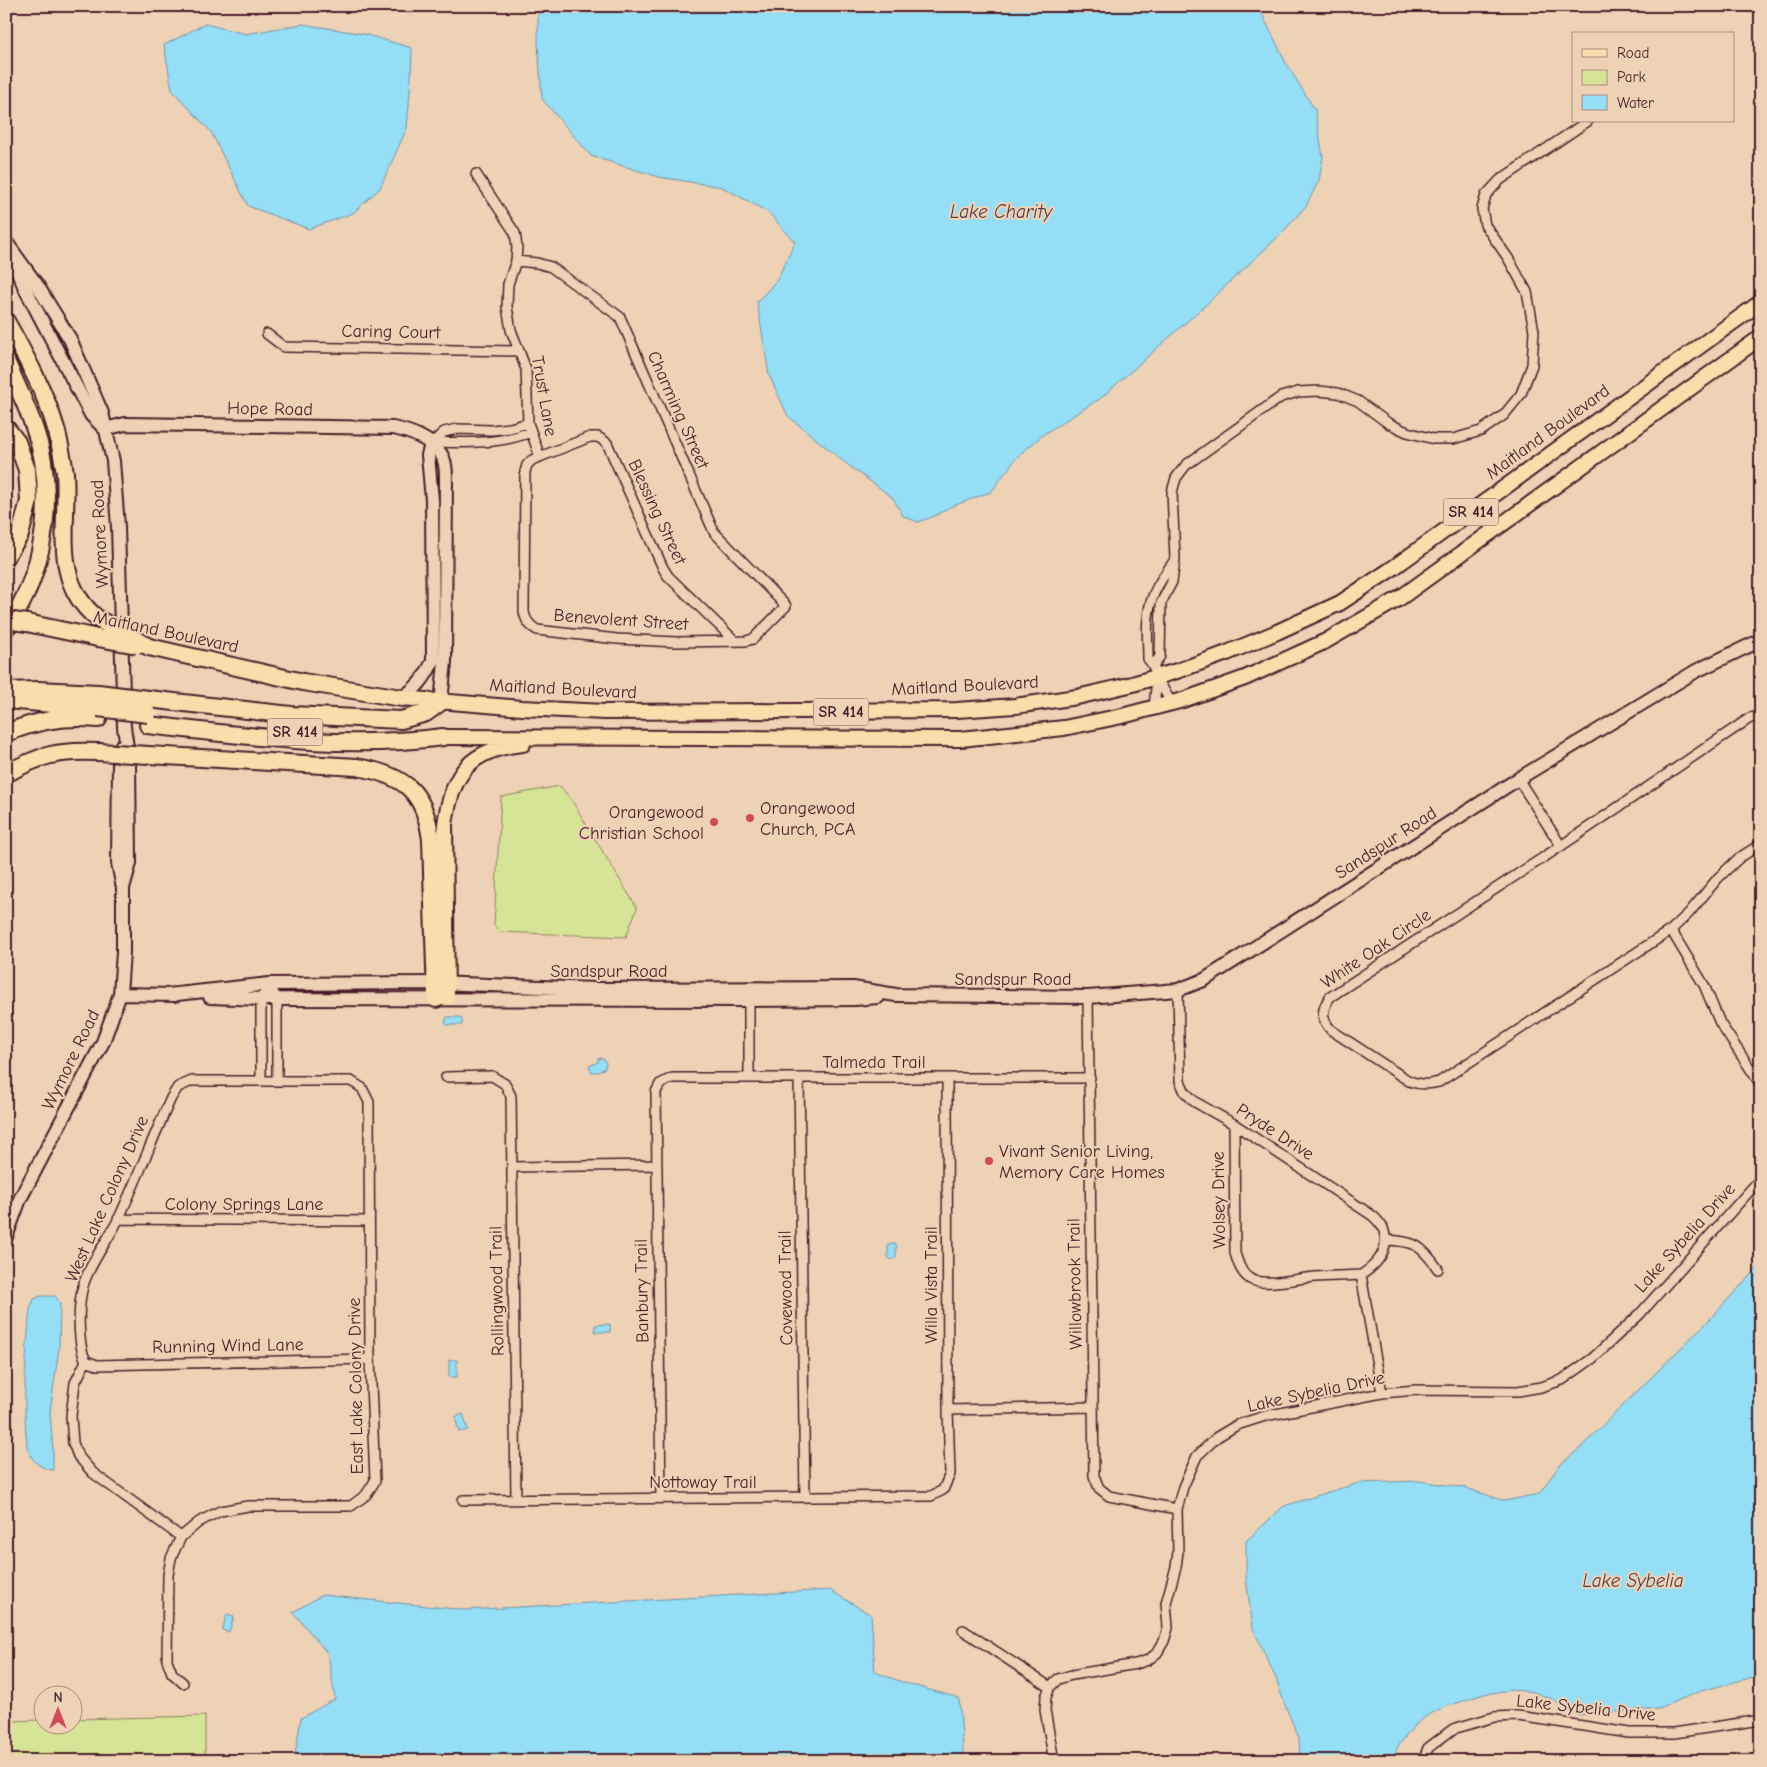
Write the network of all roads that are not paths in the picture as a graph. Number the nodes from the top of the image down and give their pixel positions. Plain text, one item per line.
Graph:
1 (1587, 122) edge
2 (476, 174) dead end
3 (6, 243) edge
4 (516, 261) junction
5 (1761, 302) edge
6 (6, 321) edge
7 (267, 334) dead end
8 (1761, 337) edge
9 (519, 351) junction
10 (6, 361) edge
11 (530, 427) junction
12 (6, 428) edge
13 (105, 430) junction
14 (432, 443) junction
15 (540, 457) junction
16 (6, 556) edge
17 (786, 606) joint
18 (6, 620) edge
19 (6, 628) edge
20 (1761, 640) edge
21 (735, 641) junction
22 (149, 647) junction
23 (1155, 671) junction
24 (6, 691) edge
25 (402, 698) junction
26 (6, 700) edge
27 (441, 702) junction
28 (1172, 704) junction
29 (98, 707) junction
30 (1154, 708) junction
31 (148, 713) junction
32 (1761, 716) edge
33 (6, 733) edge
34 (443, 737) joint
35 (622, 737) junction
36 (6, 774) edge
37 (1518, 779) junction
38 (1761, 844) edge
39 (1561, 846) junction
40 (1671, 930) junction
41 (268, 984) junction
42 (1178, 990) junction
43 (441, 991) junction
44 (120, 994) junction
45 (168, 994) junction
46 (748, 994) junction
47 (1088, 997) junction
48 (261, 999) junction
49 (277, 999) junction
50 (261, 1032) junction
51 (277, 1032) junction
52 (446, 1076) dead end
53 (749, 1077) junction
54 (800, 1078) junction
55 (947, 1078) junction
56 (1090, 1078) junction
57 (261, 1081) junction
58 (277, 1081) junction
59 (660, 1084) joint
60 (1761, 1086) edge
61 (1234, 1124) junction
62 (656, 1165) junction
63 (512, 1167) junction
64 (1761, 1178) edge
65 (118, 1219) junction
66 (369, 1221) junction
67 (6, 1237) edge
68 (1385, 1240) junction
69 (1438, 1269) dead end
70 (1362, 1275) junction
71 (370, 1359) junction
72 (86, 1361) junction
73 (1382, 1393) junction
74 (1093, 1407) junction
75 (948, 1410) junction
76 (943, 1490) joint
77 (804, 1497) junction
78 (661, 1498) junction
79 (463, 1500) dead end
80 (516, 1500) junction
81 (1176, 1509) junction
82 (181, 1537) junction
83 (963, 1630) dead end
84 (183, 1683) dead end
85 (1050, 1687) junction
86 (1761, 1720) edge
87 (1054, 1761) edge
88 (1423, 1761) edge

1 - 23 street
2 - 4 street, Trust Lane
3 - 13 main road, Wymore Road
4 - 9 street, Trust Lane
4 - 17 street, Charming Street
5 - 23 main road, Maitland Boulevard / SR 414
6 - 22 highway, bridge
7 - 9 street, Caring Court
8 - 28 main road, SR 414
9 - 11 street, Trust Lane
10 - 19 highway
11 - 14 street
11 - 14 street
11 - 15 street, Trust Lane
12 - 16 highway
13 - 14 main road, Hope Road
13 - 44 main road, Wymore Road
14 - 25 main road
14 - 27 main road, Hope Road
15 - 21 street, Blessing Street
15 - 21 street, Benevolent Street
17 - 21 street, Benevolent Street
18 - 22 highway, Maitland Boulevard / SR 414, bridge
20 - 37 main road, Sandspur Road
22 - 25 highway, Maitland Boulevard / SR 414
23 - 27 main road, Maitland Boulevard / SR 414
23 - 28 street
23 - 30 street
24 - 29 highway
25 - 27 main road, Maitland Boulevard / SR 414
26 - 29 highway, SR 414
27 - 31 highway
28 - 30 main road
29 - 31 highway, SR 414, bridge
29 - 33 highway
30 - 35 main road, SR 414
31 - 34 highway, SR 414
32 - 39 street, White Oak Circle
34 - 35 main road, SR 414
35 - 43 main road
36 - 43 highway, bridge
37 - 39 street
37 - 42 main road, Sandspur Road
38 - 40 street, White Oak Circle
39 - 40 street, White Oak Circle
40 - 60 street
41 - 43 main road, Sandspur Road
41 - 45 main road, Sandspur Road
41 - 48 street
41 - 49 street
42 - 47 main road, Sandspur Road
42 - 61 street, Pryde Drive
43 - 46 main road, Sandspur Road
43 - 46 main road, Sandspur Road
43 - 49 main road, Sandspur Road
44 - 45 main road, Sandspur Road
44 - 67 main road, Wymore Road
45 - 48 main road, Sandspur Road
46 - 47 main road, Sandspur Road
46 - 53 street
47 - 56 street, Willowbrook Trail
48 - 49 main road, Sandspur Road
48 - 50 street
49 - 51 street
50 - 51 street
50 - 57 street
51 - 58 street
52 - 63 street, Rollingwood Trail
53 - 54 street, Talmeda Trail
53 - 59 street, Talmeda Trail
54 - 55 street, Talmeda Trail
54 - 77 street, Covewood Trail
55 - 56 street, Talmeda Trail
55 - 75 street, Willa Vista Trail
56 - 74 street, Willowbrook Trail
57 - 58 street, East Lake Colony Drive
57 - 65 street, West Lake Colony Drive
58 - 66 street, East Lake Colony Drive
59 - 62 street, Banbury Trail
61 - 68 street, Pryde Drive
61 - 70 street, Wolsey Drive
62 - 63 street
62 - 78 street, Banbury Trail
63 - 80 street, Rollingwood Trail
64 - 73 street, Lake Sybelia Drive
65 - 66 street, Colony Springs Lane
65 - 72 street, West Lake Colony Drive
66 - 71 street, East Lake Colony Drive
68 - 69 street
68 - 70 street
70 - 73 street
71 - 72 street, Running Wind Lane
71 - 82 street, East Lake Colony Drive
72 - 82 street
73 - 81 street, Lake Sybelia Drive
74 - 75 street
74 - 81 street, Willowbrook Trail
75 - 76 street, Willa Vista Trail
76 - 77 street, Nottoway Trail
77 - 78 street, Nottoway Trail
78 - 80 street, Nottoway Trail
79 - 80 street, Nottoway Trail
81 - 85 street, Lake Sybelia Drive
82 - 84 street, East Lake Colony Drive
83 - 85 street
85 - 87 street
86 - 88 street, Lake Sybelia Drive

